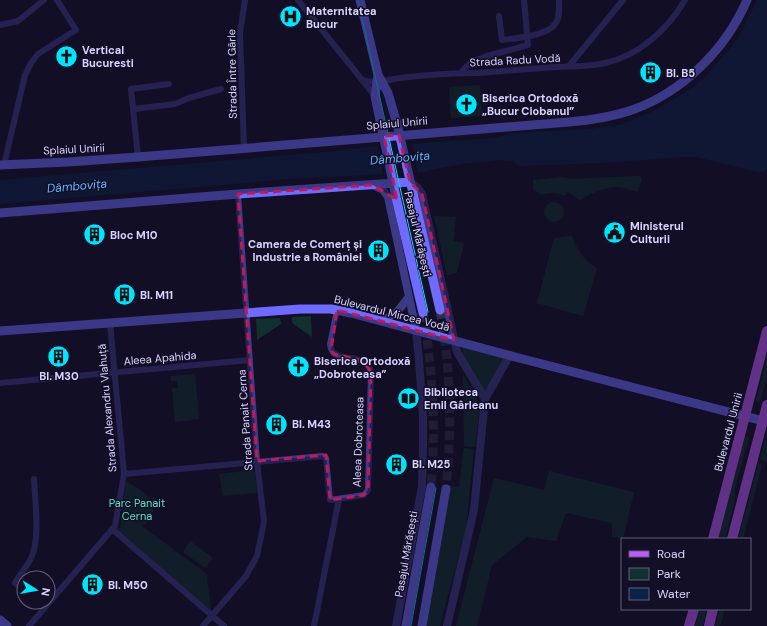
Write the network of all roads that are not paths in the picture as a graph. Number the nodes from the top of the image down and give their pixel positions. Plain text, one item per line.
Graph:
1 (44, 0) edge
2 (57, 0) edge
3 (245, 0) edge
4 (298, 0) edge
5 (360, 0) edge
6 (524, 0) edge
7 (559, 0) edge
8 (623, 0) edge
9 (685, 0) edge
10 (746, 0) edge
11 (499, 16) dead end
12 (0, 24) edge
13 (527, 36) junction
14 (569, 66) junction
15 (460, 73) junction
16 (379, 79) junction
17 (363, 80) junction
18 (169, 84) dead end
19 (221, 89) dead end
20 (376, 96) junction
21 (133, 109) junction
22 (400, 139) junction
23 (384, 140) junction
24 (244, 148) junction
25 (138, 157) junction
26 (2, 165) edge
27 (409, 178) junction
28 (393, 179) junction
29 (373, 185) junction
30 (238, 194) junction
31 (388, 197) junction
32 (0, 213) edge
33 (408, 298) junction
34 (337, 310) junction
35 (440, 310) tunnel mouth
36 (246, 313) junction
37 (423, 313) tunnel mouth
38 (382, 321) junction
39 (110, 323) junction
40 (416, 330) junction
41 (0, 331) edge
42 (767, 331) edge
43 (454, 340) junction
44 (510, 356) junction
45 (250, 360) junction
46 (114, 372) junction
47 (0, 383) edge
48 (485, 399) junction
49 (767, 405) edge
50 (745, 416) junction
51 (765, 421) edge
52 (257, 461) junction
53 (124, 474) junction
54 (34, 479) dead end
55 (431, 487) tunnel mouth
56 (446, 489) tunnel mouth
57 (339, 499) junction
58 (112, 529) junction
59 (712, 538) edge
60 (732, 538) edge
61 (24, 570) edge
62 (56, 593) edge
63 (42, 610) edge
64 (694, 610) edge
65 (713, 610) edge
66 (212, 616) junction
67 (0, 620) edge
68 (7, 626) edge
69 (29, 626) edge
70 (203, 626) edge
71 (224, 626) edge
72 (314, 626) edge
73 (396, 626) edge
74 (406, 626) edge
75 (422, 626) edge
76 (447, 626) edge
77 (690, 626) edge
78 (709, 626) edge

1 - 12 street
2 - 26 street
3 - 24 street, Strada Între Gârle
4 - 17 street
5 - 16 main road
6 - 13 street
7 - 13 street
8 - 14 street, Strada Radu Vodă
9 - 14 street
10 - 22 main road, Splaiul Unirii
11 - 13 street
13 - 15 street
14 - 15 street, Strada Radu Vodă
15 - 16 street, Strada Radu Vodă
16 - 17 street, Strada Radu Vodă
16 - 20 main road, Pasajul Mărășești
16 - 22 main road, Pasajul Mărășești
17 - 20 street
18 - 21 street
19 - 21 street
20 - 23 main road, Pasajul Mărășești
21 - 25 street
22 - 23 main road, Splaiul Unirii
22 - 27 main road, Pasajul Mărășești
23 - 24 main road, Splaiul Unirii
23 - 28 main road, Pasajul Mărășești
24 - 25 main road, Splaiul Unirii
25 - 26 main road, Splaiul Unirii
27 - 28 main road
27 - 35 main road, Pasajul Mărășești
27 - 43 street
28 - 29 main road
28 - 31 street
28 - 37 main road, Pasajul Mărășești
29 - 30 main road
29 - 31 street
30 - 32 main road
30 - 36 street, Strada Panait Cerna
31 - 33 street
33 - 38 street
33 - 40 street
34 - 36 main road, Bulevardul Mircea Vodă
34 - 38 main road, Bulevardul Mircea Vodă
34 - 57 street, Aleea Dobroteasa
36 - 39 main road, Bulevardul Mircea Vodă
36 - 45 street, Strada Panait Cerna
38 - 40 main road, Bulevardul Mircea Vodă
39 - 41 main road, Bulevardul Mircea Vodă
39 - 46 street, Strada Alexandru Vlahuță
40 - 43 main road, Bulevardul Mircea Vodă
40 - 73 street
42 - 50 main road, Bulevardul Unirii
43 - 44 main road, Bulevardul Mircea Vodă
43 - 48 street
44 - 48 street
44 - 50 main road, Bulevardul Mircea Vodă
45 - 46 street, Aleea Apahida
45 - 52 street, Strada Panait Cerna
46 - 47 street, Aleea Apahida
46 - 53 street, Strada Alexandru Vlahuță
48 - 76 street
49 - 51 main road
50 - 51 main road, Bulevardul Mircea Vodă
50 - 59 main road, Bulevardul Unirii
51 - 60 main road
52 - 53 street
52 - 57 street
52 - 66 street, Strada Panait Cerna
53 - 58 street, Strada Alexandru Vlahuță
54 - 61 street
55 - 74 main road, Pasajul Mărășești
56 - 75 main road
57 - 72 street
58 - 62 street, Strada Alexandru Vlahuță
58 - 66 street
63 - 69 street, Strada Alexandru Vlahuță
64 - 77 main road
65 - 78 main road
66 - 70 street, Strada Panait Cerna
66 - 71 street
67 - 68 main road

